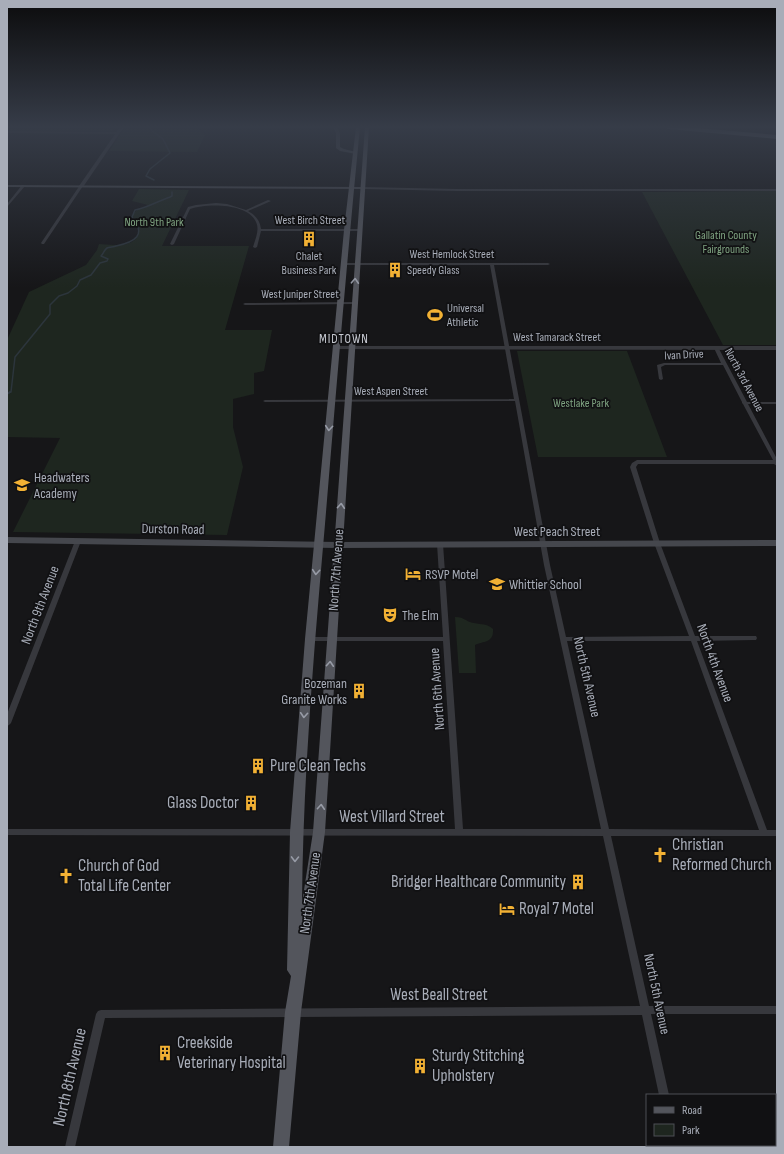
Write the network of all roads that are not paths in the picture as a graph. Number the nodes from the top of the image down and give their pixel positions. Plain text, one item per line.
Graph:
1 (85, 181) edge
2 (352, 181) edge
3 (364, 181) edge
4 (7, 186) edge
5 (23, 186) junction
6 (81, 186) junction
7 (351, 188) junction
8 (364, 188) junction
9 (777, 190) edge
10 (269, 201) dead end
11 (7, 206) edge
12 (245, 211) junction
13 (259, 230) junction
14 (346, 230) junction
15 (360, 230) junction
16 (43, 243) dead end
17 (172, 244) dead end
18 (255, 247) dead end
19 (344, 264) junction
20 (356, 264) junction
21 (492, 264) junction
22 (548, 264) dead end
23 (245, 304) dead end
24 (340, 304) junction
25 (354, 304) junction
26 (337, 348) junction
27 (352, 348) junction
28 (508, 348) junction
29 (716, 348) junction
30 (777, 348) edge
31 (724, 364) junction
32 (662, 379) dead end
33 (517, 400) junction
34 (265, 401) dead end
35 (332, 401) junction
36 (349, 401) junction
37 (744, 403) junction
38 (777, 403) edge
39 (777, 463) edge
40 (7, 540) edge
41 (78, 540) junction
42 (777, 543) edge
43 (318, 544) junction
44 (440, 544) junction
45 (543, 544) junction
46 (657, 544) junction
47 (338, 545) junction
48 (693, 638) junction
49 (754, 638) dead end
50 (310, 639) junction
51 (332, 639) junction
52 (445, 639) junction
53 (564, 639) junction
54 (7, 723) edge
55 (7, 832) edge
56 (296, 832) junction
57 (319, 832) junction
58 (459, 832) junction
59 (607, 833) junction
60 (764, 833) junction
61 (777, 833) edge
62 (646, 1010) junction
63 (777, 1010) edge
64 (293, 1012) junction
65 (101, 1014) joint
66 (664, 1094) edge
67 (70, 1147) edge
68 (281, 1147) edge

1 - 6 street
2 - 7 main road, North 7th Avenue
3 - 8 main road, North 7th Avenue
4 - 5 main road
5 - 6 main road
5 - 11 street
6 - 7 main road
6 - 16 street
7 - 8 main road
7 - 14 main road, North 7th Avenue
8 - 9 street
8 - 15 main road, North 7th Avenue
10 - 12 street
12 - 13 street
12 - 17 street
13 - 14 street, West Birch Street
13 - 18 street
14 - 15 street, West Birch Street
14 - 19 main road, North 7th Avenue
15 - 20 main road, North 7th Avenue
19 - 20 street, West Hemlock Street
19 - 24 main road, North 7th Avenue
20 - 21 street, West Hemlock Street
25 -> 20 main road, North 7th Avenue
21 - 22 street, West Hemlock Street
21 - 28 street, North 5th Avenue
23 - 24 street, West Juniper Street
24 - 25 street, West Juniper Street
24 - 26 main road, North 7th Avenue
25 - 27 main road, North 7th Avenue
26 - 27 street, West Tamarack Street
26 - 35 main road, North 7th Avenue
27 - 28 street, West Tamarack Street
27 - 36 main road, North 7th Avenue
28 - 29 street, West Tamarack Street
28 - 33 street, North 5th Avenue
29 - 30 street, West Tamarack Street
29 - 31 street, North 3rd Avenue
31 - 32 street, Ivan Drive
31 - 37 street, North 3rd Avenue
33 - 36 street, West Aspen Street
33 - 45 street, North 5th Avenue
34 - 35 street, West Aspen Street
35 - 36 street, West Aspen Street
35 -> 43 main road, North 7th Avenue
47 -> 36 main road, North 7th Avenue
37 - 38 street
37 - 39 street, North 3rd Avenue
39 - 46 street, North 4th Avenue
40 - 41 main road, Durston Road
41 - 43 main road, Durston Road
41 - 54 street, North 9th Avenue
42 - 46 main road, West Peach Street
43 - 47 main road, Durston Road
43 -> 50 main road, North 7th Avenue
44 - 45 main road, West Peach Street
44 - 47 main road, West Peach Street
44 - 52 street, North 6th Avenue
45 - 46 main road, West Peach Street
45 - 53 street, North 5th Avenue
46 - 48 street, North 4th Avenue
47 - 51 main road, North 7th Avenue
48 - 49 street
48 - 53 street
48 - 60 street, North 4th Avenue
50 - 51 street
50 -> 56 main road, North 7th Avenue
51 - 52 street
57 -> 51 main road, North 7th Avenue
52 - 58 street, North 6th Avenue
53 - 59 street, North 5th Avenue
55 - 56 street, West Villard Street
56 - 57 street, West Villard Street
56 -> 64 main road, North 7th Avenue
57 - 58 street, West Villard Street
57 - 64 main road, North 7th Avenue
58 - 59 street, West Villard Street
59 - 60 street, West Villard Street
59 - 62 street, North 5th Avenue
60 - 61 street, West Villard Street
62 - 63 street, West Beall Street
62 - 64 street, West Beall Street
62 - 66 street, North 5th Avenue
64 - 65 street, West Beall Street
64 - 68 main road, North 7th Avenue
65 - 67 street, North 8th Avenue

